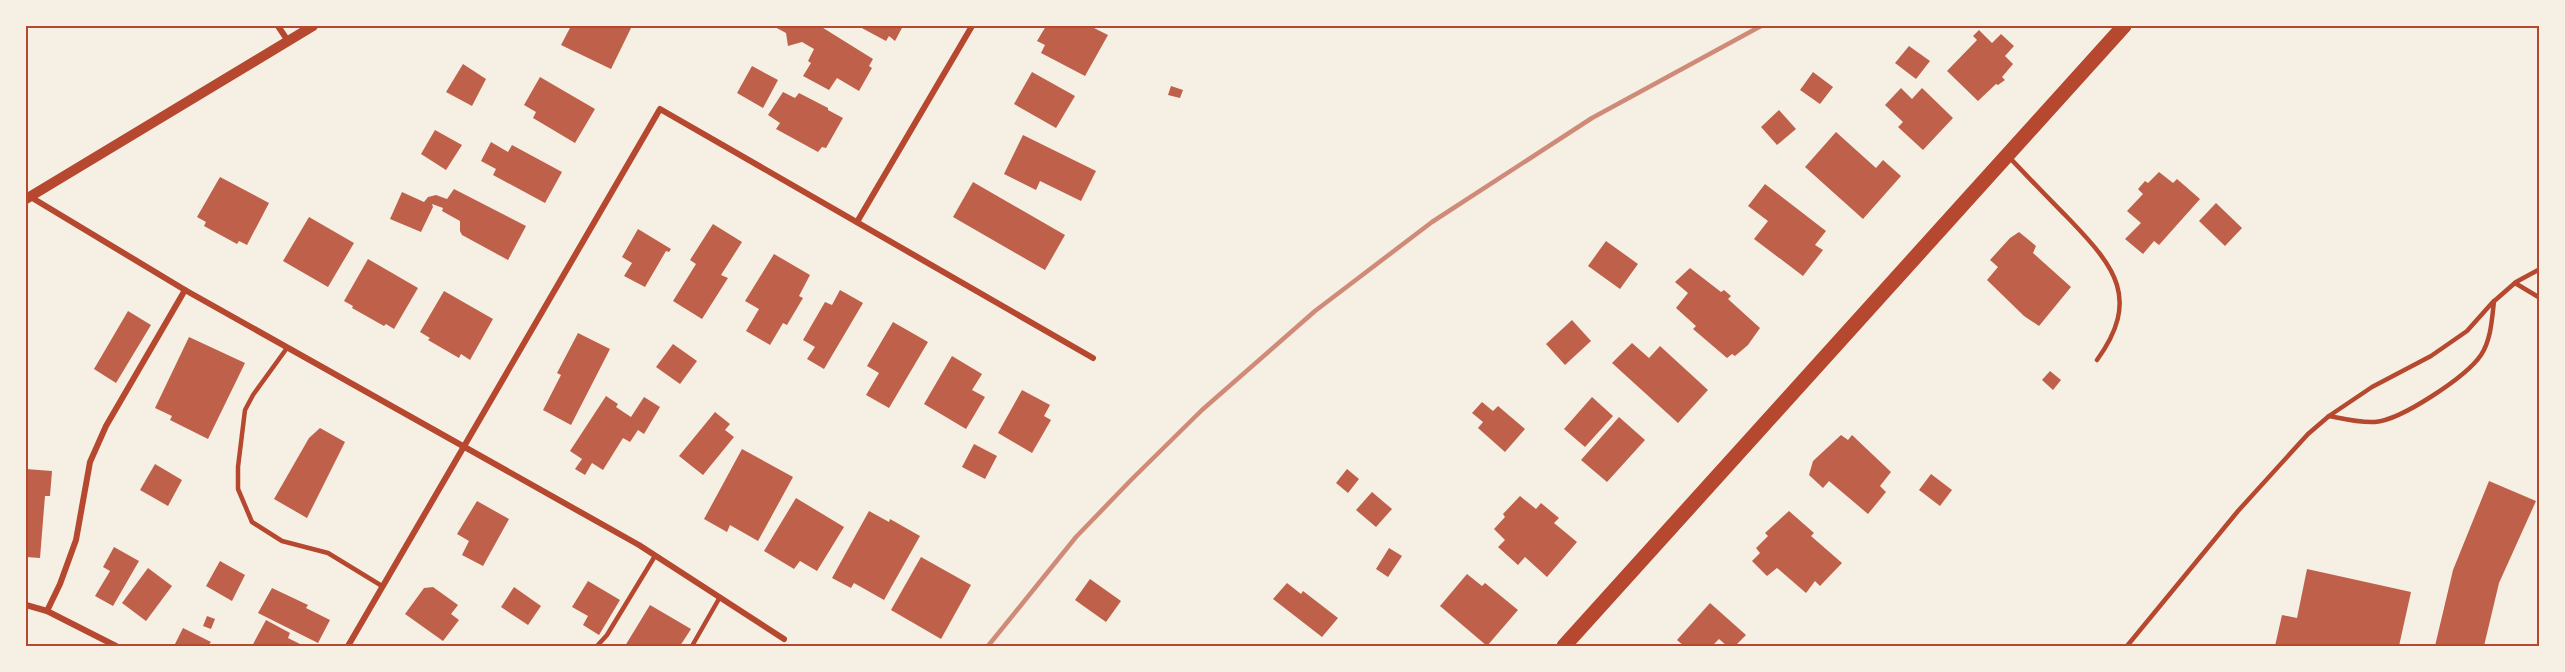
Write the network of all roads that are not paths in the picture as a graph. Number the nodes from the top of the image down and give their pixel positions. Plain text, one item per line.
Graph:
1 (278, 26) edge
2 (313, 26) edge
3 (972, 26) edge
4 (2124, 26) edge
5 (288, 41) junction
6 (2007, 154) junction
7 (27, 197) edge
8 (857, 222) junction
9 (2540, 269) edge
10 (2515, 284) junction
11 (185, 290) junction
12 (2540, 298) edge
13 (2494, 301) junction
14 (286, 348) junction
15 (1093, 358) dead end
16 (2097, 360) dead end
17 (2329, 416) junction
18 (463, 447) junction
19 (655, 556) junction
20 (382, 586) junction
21 (720, 597) junction
22 (26, 605) edge
23 (47, 611) junction
24 (784, 639) dead end
25 (117, 646) edge
26 (348, 646) edge
27 (597, 646) edge
28 (692, 646) edge
29 (1564, 646) edge
30 (2127, 646) edge

1 - 5 street
2 - 5 street
3 - 8 street
4 - 6 main road
5 - 7 street
6 - 16 lane
6 - 29 main road
7 - 11 street
8 - 15 street
8 - 18 street
9 - 10 lane
10 - 12 lane
10 - 13 lane
11 - 14 street
11 - 23 street
13 - 17 lane
13 - 17 lane
14 - 18 street
14 - 20 lane
17 - 30 lane
18 - 19 street
18 - 20 street
19 - 21 street
19 - 27 lane
20 - 26 street
21 - 24 street
21 - 28 lane
22 - 23 street
23 - 25 street

